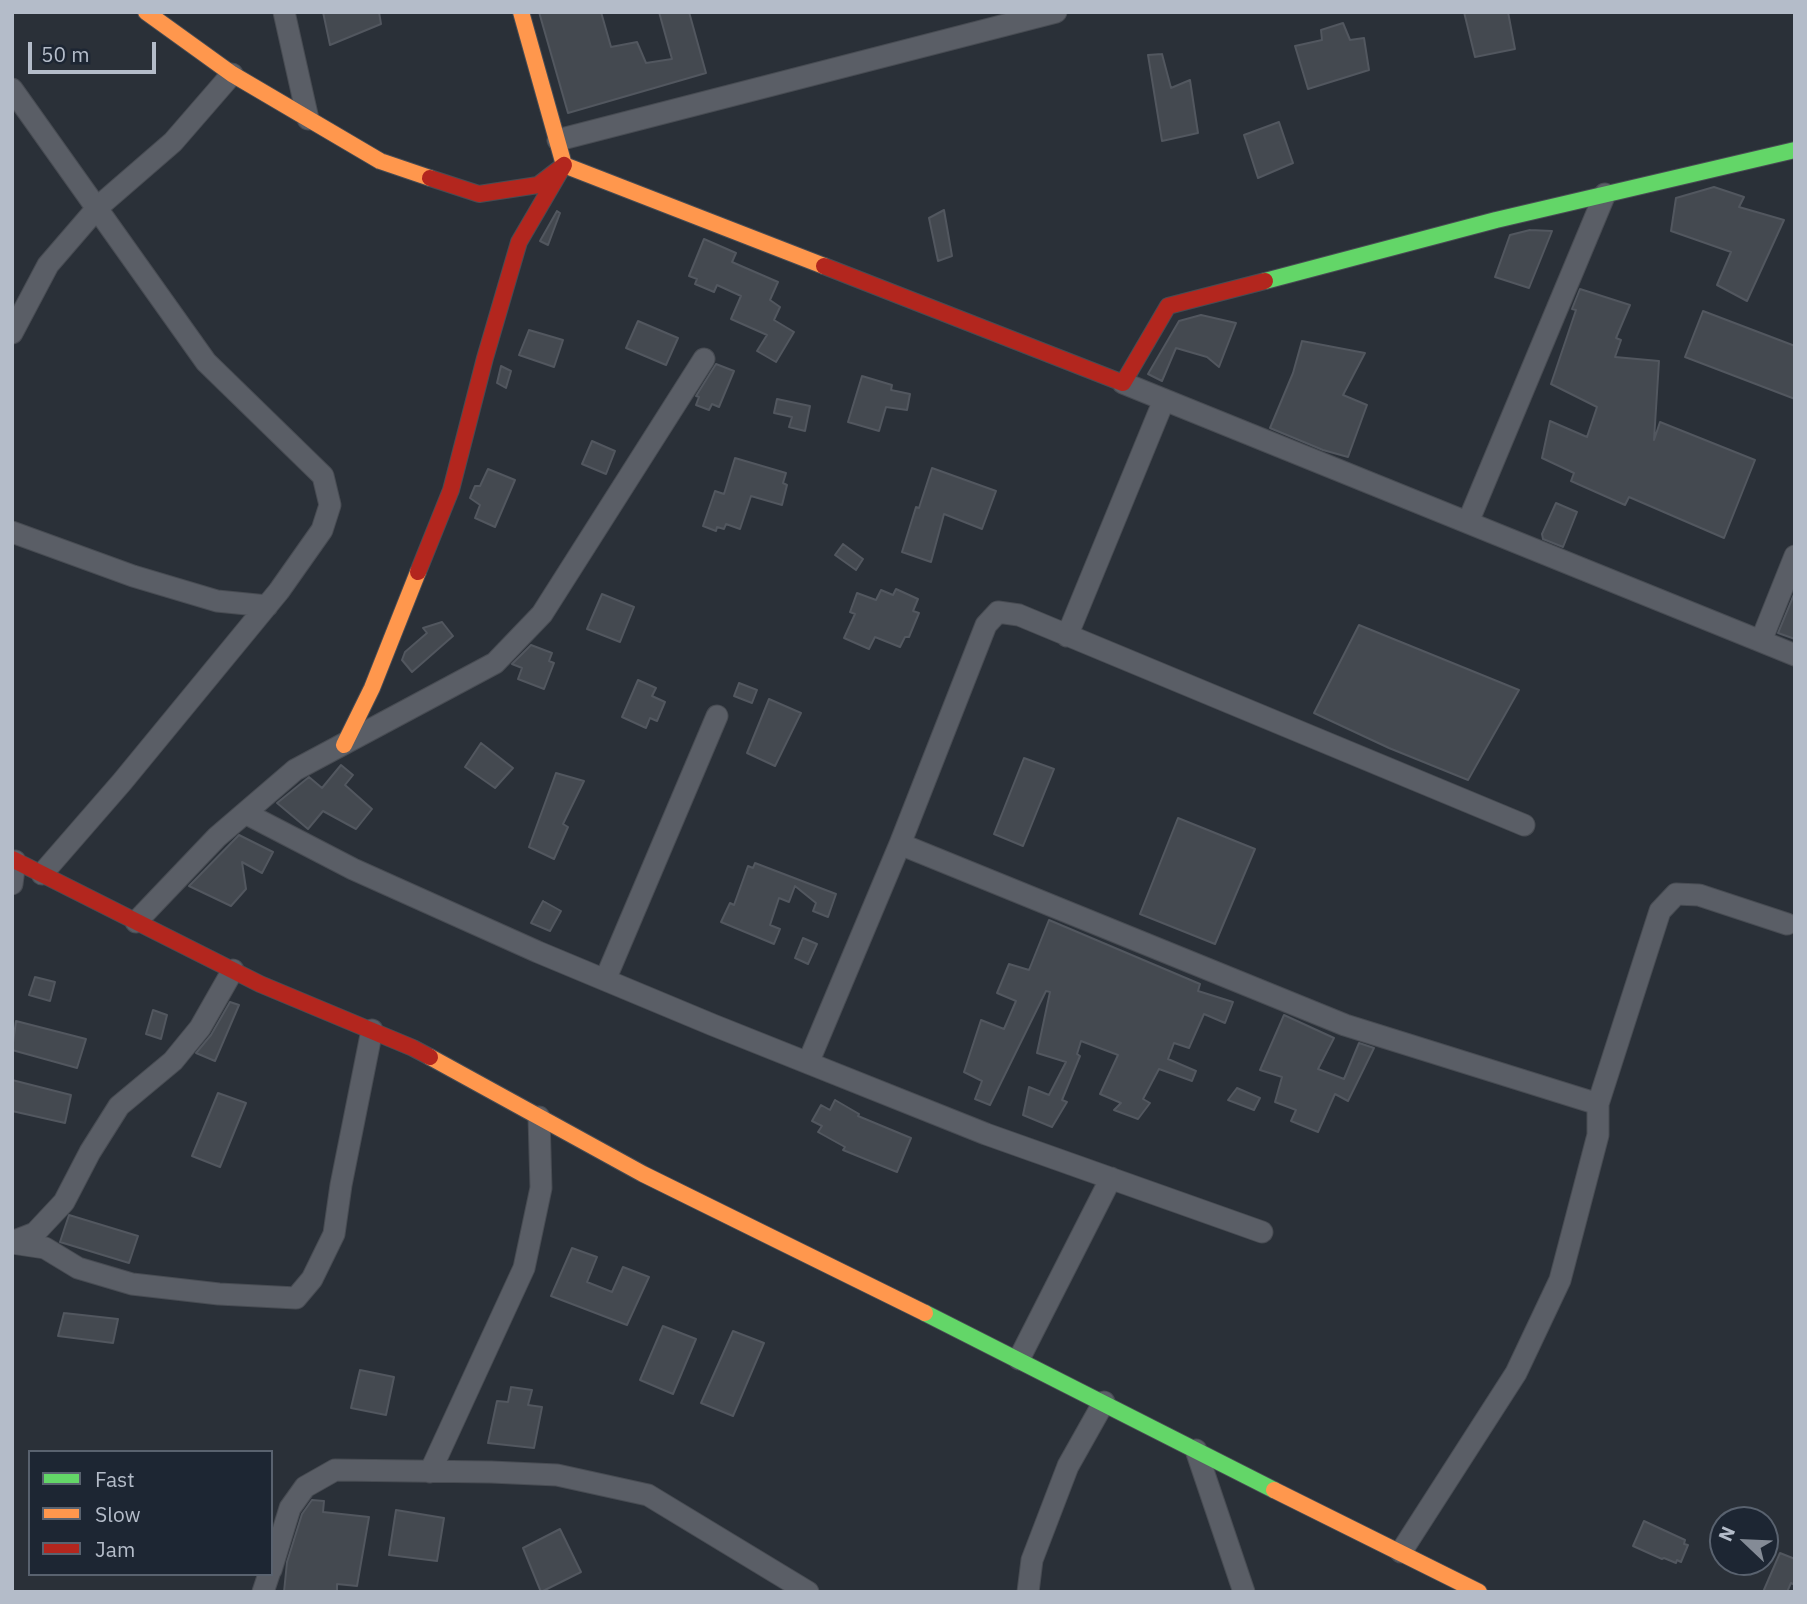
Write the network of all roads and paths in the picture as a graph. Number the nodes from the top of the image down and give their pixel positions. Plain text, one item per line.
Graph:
1 (146, 12) edge
2 (285, 12) edge
3 (520, 12) edge
4 (1056, 12) edge
5 (232, 74) junction
6 (12, 89) edge
7 (308, 119) junction
8 (558, 140) junction
9 (1795, 150) edge
10 (564, 164) junction
11 (1605, 194) junction
12 (98, 208) junction
13 (12, 334) edge
14 (704, 359) dead end
15 (1123, 383) junction
16 (1164, 400) junction
17 (1468, 522) junction
18 (12, 532) edge
19 (1795, 556) edge
20 (267, 606) junction
21 (1067, 636) junction
22 (1761, 642) junction
23 (1795, 656) edge
24 (717, 716) dead end
25 (344, 745) junction
26 (244, 813) junction
27 (1524, 825) dead end
28 (900, 844) junction
29 (14, 860) edge
30 (42, 874) junction
31 (12, 884) edge
32 (136, 922) junction
33 (1787, 924) dead end
34 (233, 970) junction
35 (605, 980) junction
36 (372, 1030) junction
37 (808, 1063) junction
38 (1598, 1104) junction
39 (539, 1117) junction
40 (1111, 1178) junction
41 (1262, 1232) dead end
42 (12, 1243) edge
43 (1019, 1359) junction
44 (1104, 1402) junction
45 (1196, 1450) junction
46 (430, 1472) junction
47 (1401, 1552) junction
48 (273, 1562) edge
49 (808, 1592) edge
50 (1028, 1592) edge
51 (1244, 1592) edge
52 (1479, 1592) edge

1 - 5 street
2 - 7 street
3 - 8 street
4 - 8 street
5 - 7 street
5 - 12 street
6 - 12 street
7 - 10 street
8 - 10 street
9 - 11 street
10 - 15 street
10 - 25 street
11 - 15 street
11 - 17 street
12 - 13 street
12 - 20 street
14 - 25 street
15 - 16 street
16 - 17 street
16 - 21 street
17 - 22 street
18 - 20 street
19 - 22 street
20 - 30 street
21 - 27 street
21 - 28 street
22 - 23 street
24 - 35 street
25 - 26 street
26 - 32 street
26 - 35 street
28 - 37 street
28 - 38 street
29 - 30 street
29 - 31 street
30 - 32 street
32 - 34 street
33 - 38 street
34 - 36 street
34 - 42 street
35 - 37 street
36 - 39 street
36 - 42 street
37 - 40 street
38 - 47 street
39 - 43 street
39 - 46 street
40 - 41 street
40 - 43 street
43 - 44 street
44 - 45 street
44 - 50 street
45 - 47 street
45 - 51 street
46 - 48 street
46 - 49 street
47 - 52 street

